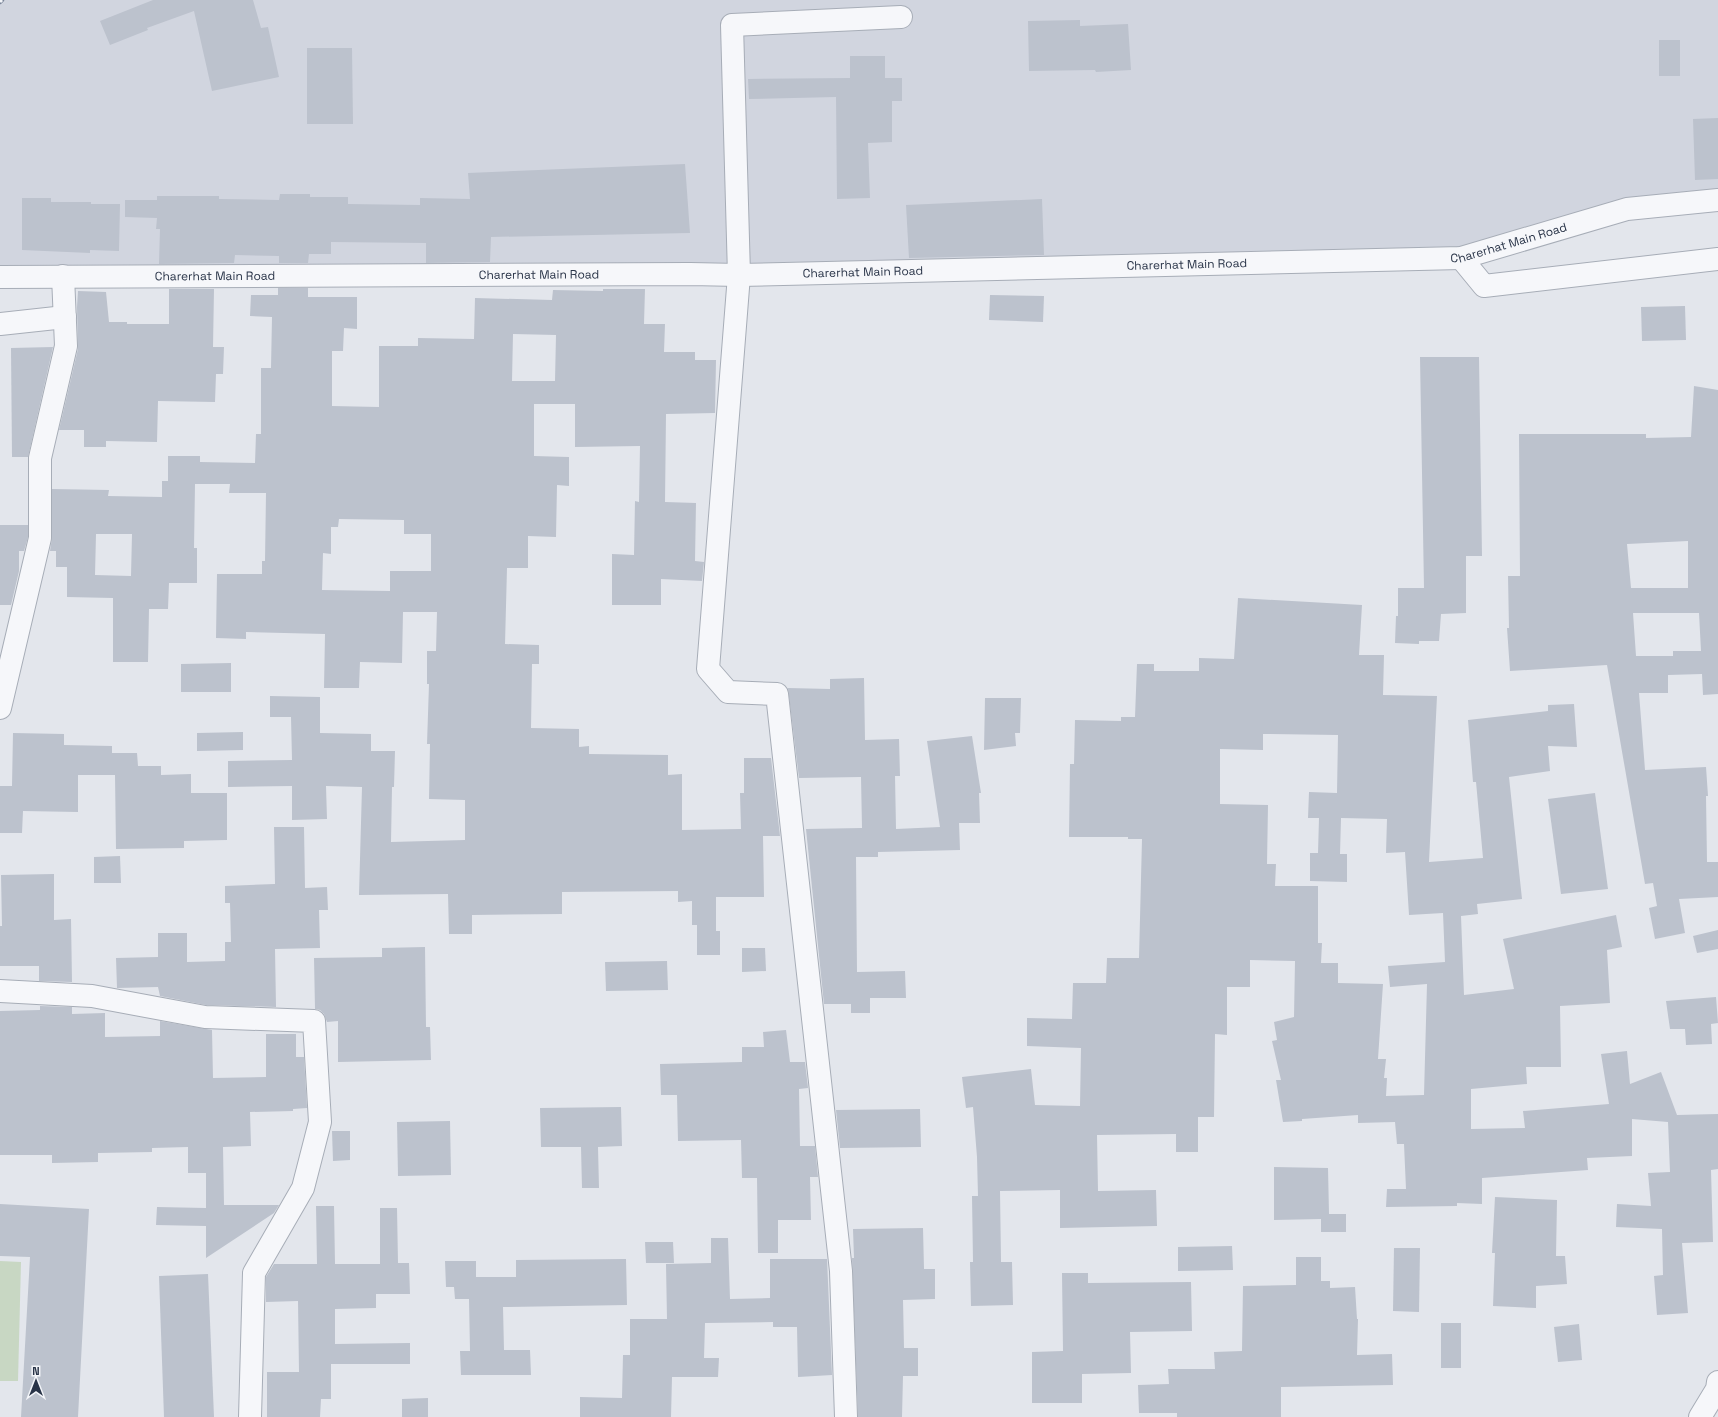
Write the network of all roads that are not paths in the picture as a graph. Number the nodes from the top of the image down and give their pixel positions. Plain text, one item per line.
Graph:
1 (901, 17) dead end
2 (1718, 200) edge
3 (1461, 258) junction
4 (1718, 258) edge
5 (739, 275) junction
6 (0, 276) edge
7 (63, 276) junction
8 (65, 316) junction
9 (0, 324) edge
10 (0, 708) edge
11 (0, 991) edge
12 (1718, 1382) edge
13 (250, 1417) edge
14 (846, 1417) edge
15 (1700, 1417) edge

1 - 5 street
2 - 3 street, Charerhat Main Road
3 - 4 street
3 - 5 street, Charerhat Main Road
5 - 7 street, Charerhat Main Road
5 - 14 street
6 - 7 street, Charerhat Main Road
7 - 8 street
8 - 9 street
8 - 10 street
11 - 13 street
12 - 15 street

